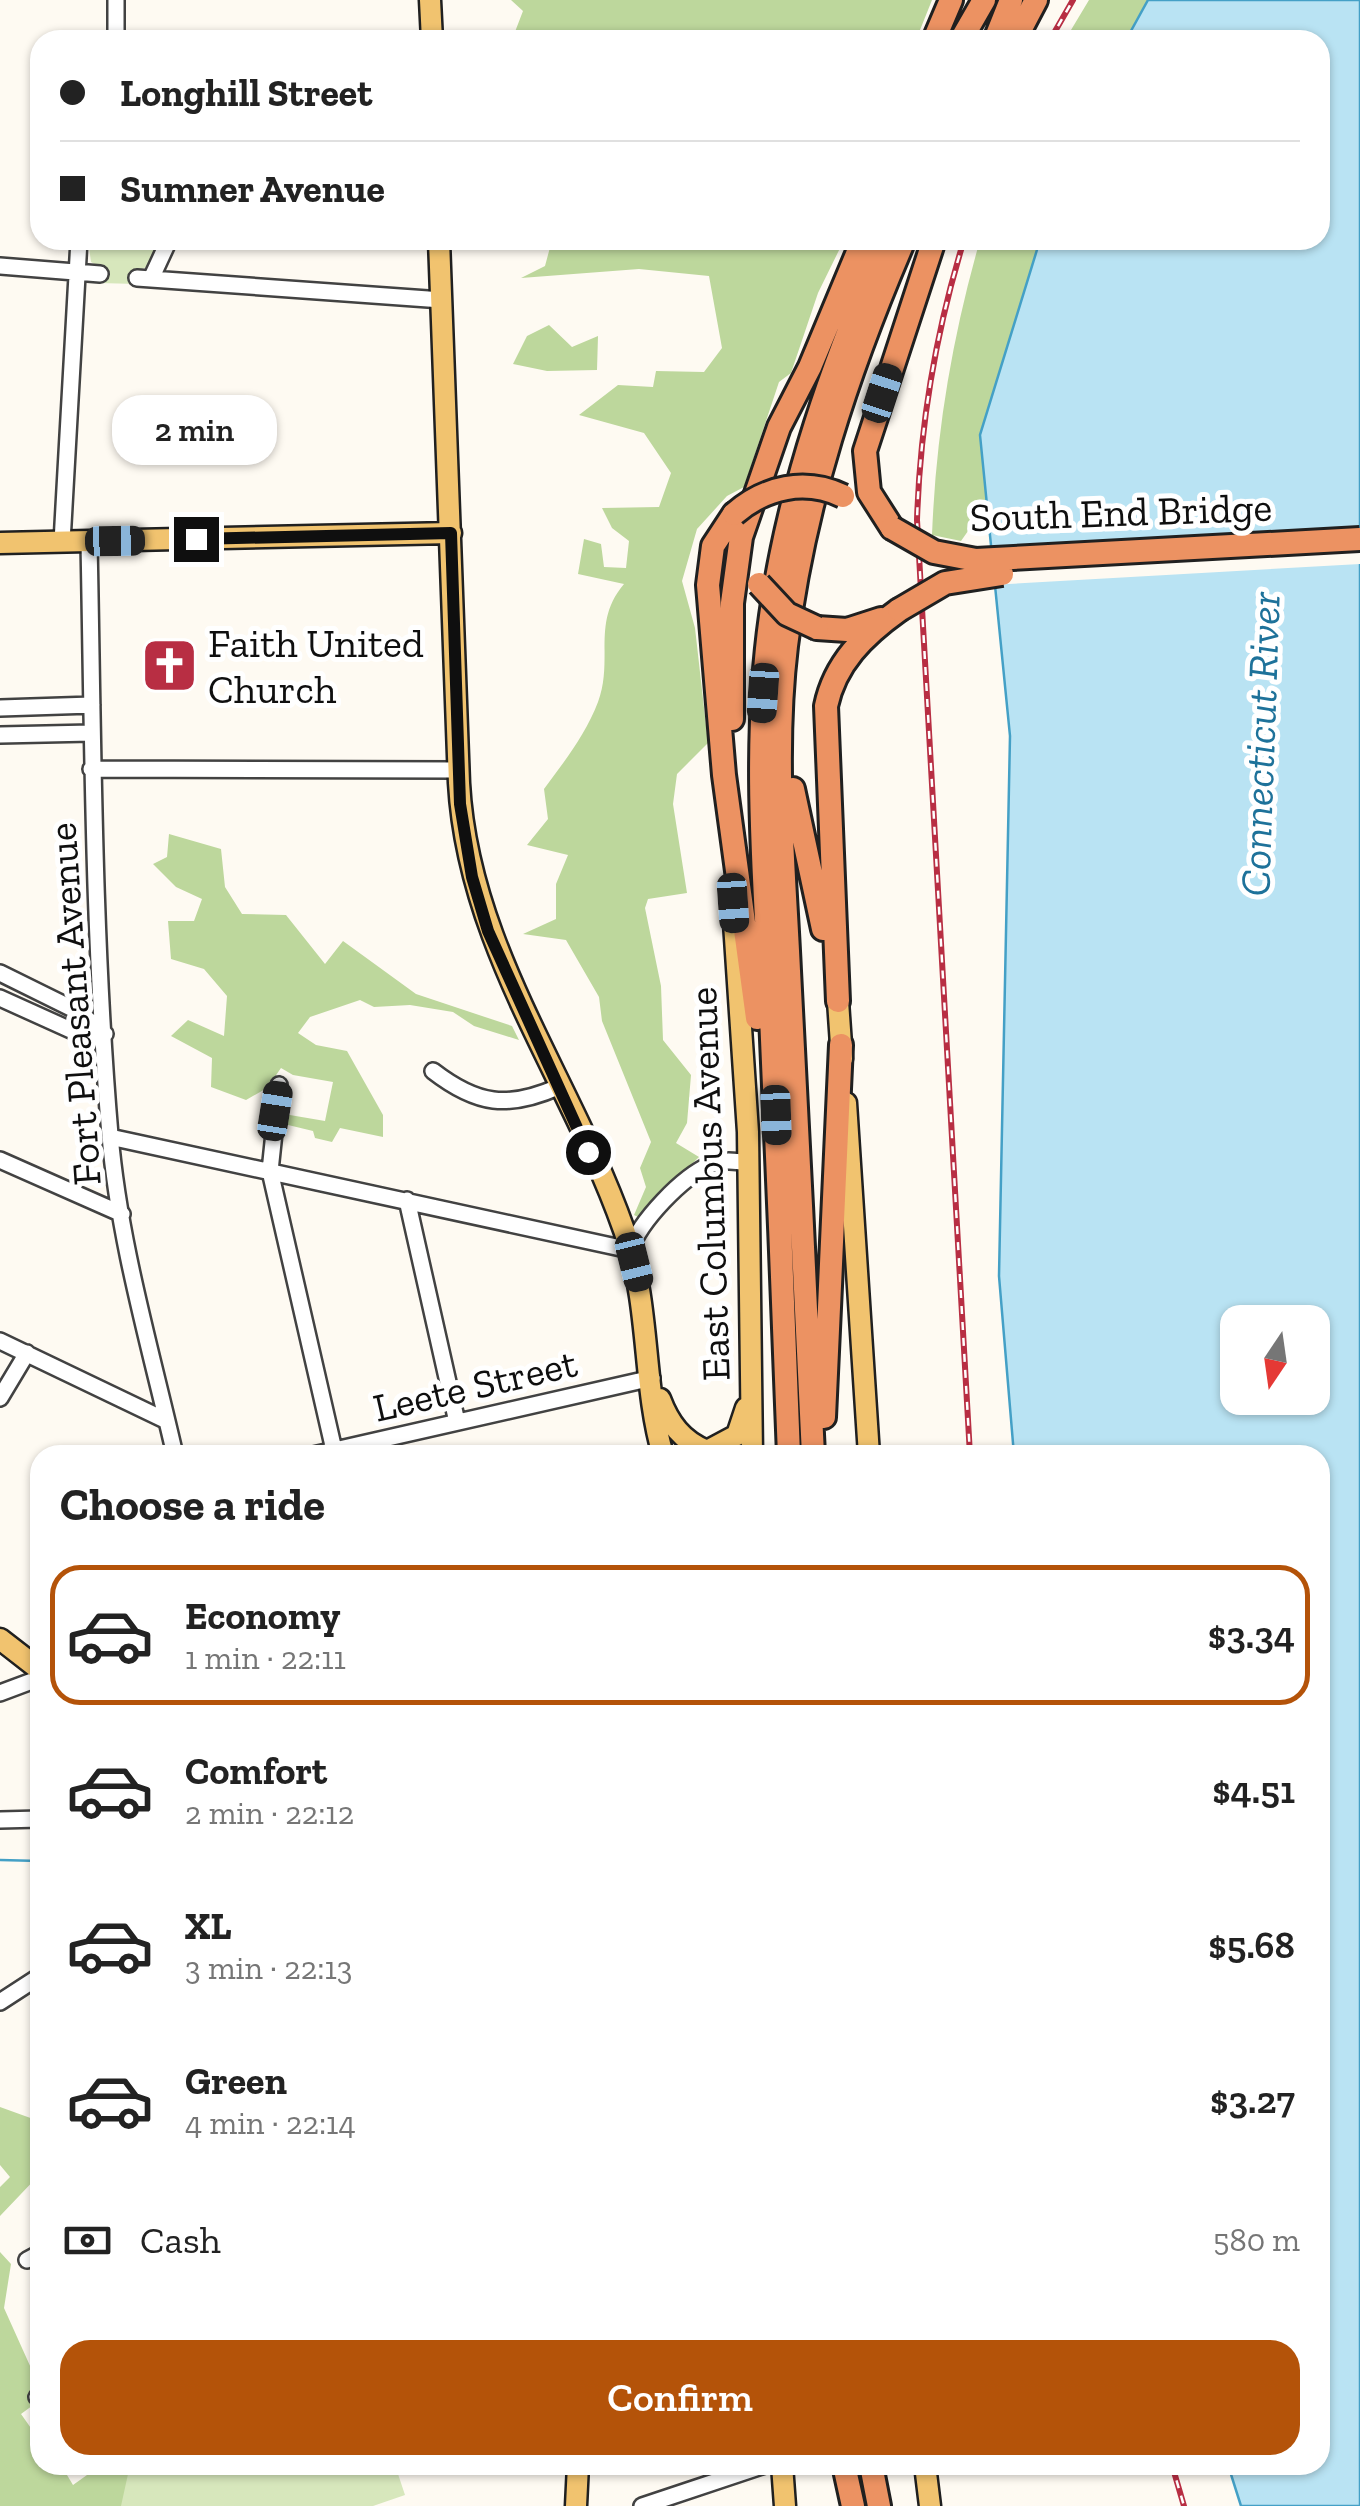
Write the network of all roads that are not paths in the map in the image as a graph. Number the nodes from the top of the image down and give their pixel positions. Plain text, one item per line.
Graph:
1 (116, 0) edge
2 (430, 0) edge
3 (951, 0) edge
4 (985, 0) edge
5 (1012, 0) edge
6 (1036, 0) edge
7 (116, 30) edge
8 (432, 30) edge
9 (938, 30) edge
10 (967, 30) edge
11 (974, 30) edge
12 (999, 30) edge
13 (1020, 30) edge
14 (79, 250) edge
15 (162, 250) edge
16 (440, 250) edge
17 (859, 250) edge
18 (882, 250) edge
19 (900, 250) edge
20 (928, 250) edge
21 (0, 266) edge
22 (79, 272) junction
23 (100, 274) dead end
24 (442, 300) junction
25 (742, 513) junction
26 (892, 528) junction
27 (451, 533) junction
28 (1360, 540) edge
29 (62, 542) junction
30 (89, 542) junction
31 (0, 544) edge
32 (1360, 554) edge
33 (896, 612) junction
34 (786, 647) junction
35 (92, 704) junction
36 (0, 708) edge
37 (91, 732) junction
38 (0, 735) edge
39 (91, 769) junction
40 (458, 770) junction
41 (734, 852) junction
42 (0, 973) edge
43 (0, 998) edge
44 (838, 1001) junction
45 (104, 1034) junction
46 (840, 1045) junction
47 (433, 1071) dead end
48 (279, 1085) dead end
49 (558, 1087) junction
50 (110, 1137) junction
51 (0, 1160) edge
52 (749, 1162) junction
53 (270, 1171) junction
54 (407, 1200) junction
55 (122, 1214) junction
56 (778, 1215) junction
57 (630, 1250) junction
58 (0, 1342) edge
59 (27, 1353) junction
60 (652, 1378) junction
61 (752, 1380) junction
62 (0, 1398) edge
63 (168, 1421) junction
64 (457, 1422) junction
65 (173, 1445) edge
66 (333, 1445) edge
67 (356, 1445) edge
68 (662, 1445) edge
69 (692, 1445) edge
70 (711, 1445) edge
71 (752, 1445) edge
72 (789, 1445) edge
73 (817, 1445) edge
74 (817, 1445) edge
75 (868, 1445) edge
76 (0, 1638) edge
77 (30, 1665) edge
78 (30, 1679) edge
79 (0, 1693) edge
80 (30, 1819) edge
81 (0, 1820) edge
82 (30, 1982) edge
83 (0, 2002) edge
84 (578, 2475) edge
85 (735, 2475) edge
86 (783, 2475) edge
87 (834, 2475) edge
88 (846, 2475) edge
89 (873, 2475) edge
90 (926, 2475) edge
91 (576, 2506) edge
92 (642, 2506) edge
93 (785, 2506) edge
94 (836, 2506) edge
95 (852, 2506) edge
96 (879, 2506) edge
97 (930, 2506) edge

1 - 7 street
2 - 8 main road
3 - 9 highway
4 - 10 highway
4 - 11 highway
5 - 12 highway
6 - 13 highway
14 - 22 street
15 - 24 street
16 - 24 main road
17 - 25 highway
18 - 56 highway
19 - 34 highway
20 - 26 highway
21 - 22 street
22 - 23 street
22 - 29 street
24 - 27 main road
25 - 26 highway, South End Bridge, bridge
25 - 33 highway, bridge
25 - 41 highway
26 - 28 highway, South End Bridge, bridge
27 - 30 main road
27 - 40 main road
29 - 30 main road
29 - 31 main road
30 - 35 street, Fort Pleasant Avenue
32 - 33 highway, South End Bridge, bridge
33 - 44 highway
34 - 44 highway
34 - 73 highway
35 - 36 street
35 - 37 street, Fort Pleasant Avenue
37 - 38 street
37 - 39 street, Fort Pleasant Avenue
39 - 40 street
39 - 45 street, Fort Pleasant Avenue
40 - 49 main road
41 - 52 main road, East Columbus Avenue
41 - 56 highway
42 - 45 street
43 - 45 street
44 - 46 main road
45 - 50 street, Fort Pleasant Avenue
46 - 74 highway
46 - 75 main road
47 - 49 street
48 - 53 street
49 - 57 main road
50 - 53 street
50 - 55 street, Fort Pleasant Avenue
51 - 55 street
52 - 57 street
52 - 61 main road, East Columbus Avenue
53 - 54 street
53 - 66 street
54 - 57 street
54 - 64 street
55 - 63 street, Fort Pleasant Avenue
56 - 72 highway
57 - 60 main road
58 - 59 street
59 - 62 street
59 - 63 street
60 - 64 street, Leete Street
60 - 68 main road
60 - 69 main road
61 - 70 main road
61 - 71 main road, East Columbus Avenue
63 - 65 street, Fort Pleasant Avenue
64 - 67 street, Leete Street
76 - 77 main road
78 - 79 street
80 - 81 street
82 - 83 street
84 - 91 main road
85 - 92 street
86 - 93 main road
87 - 94 highway
88 - 95 highway
89 - 96 highway
90 - 97 main road

